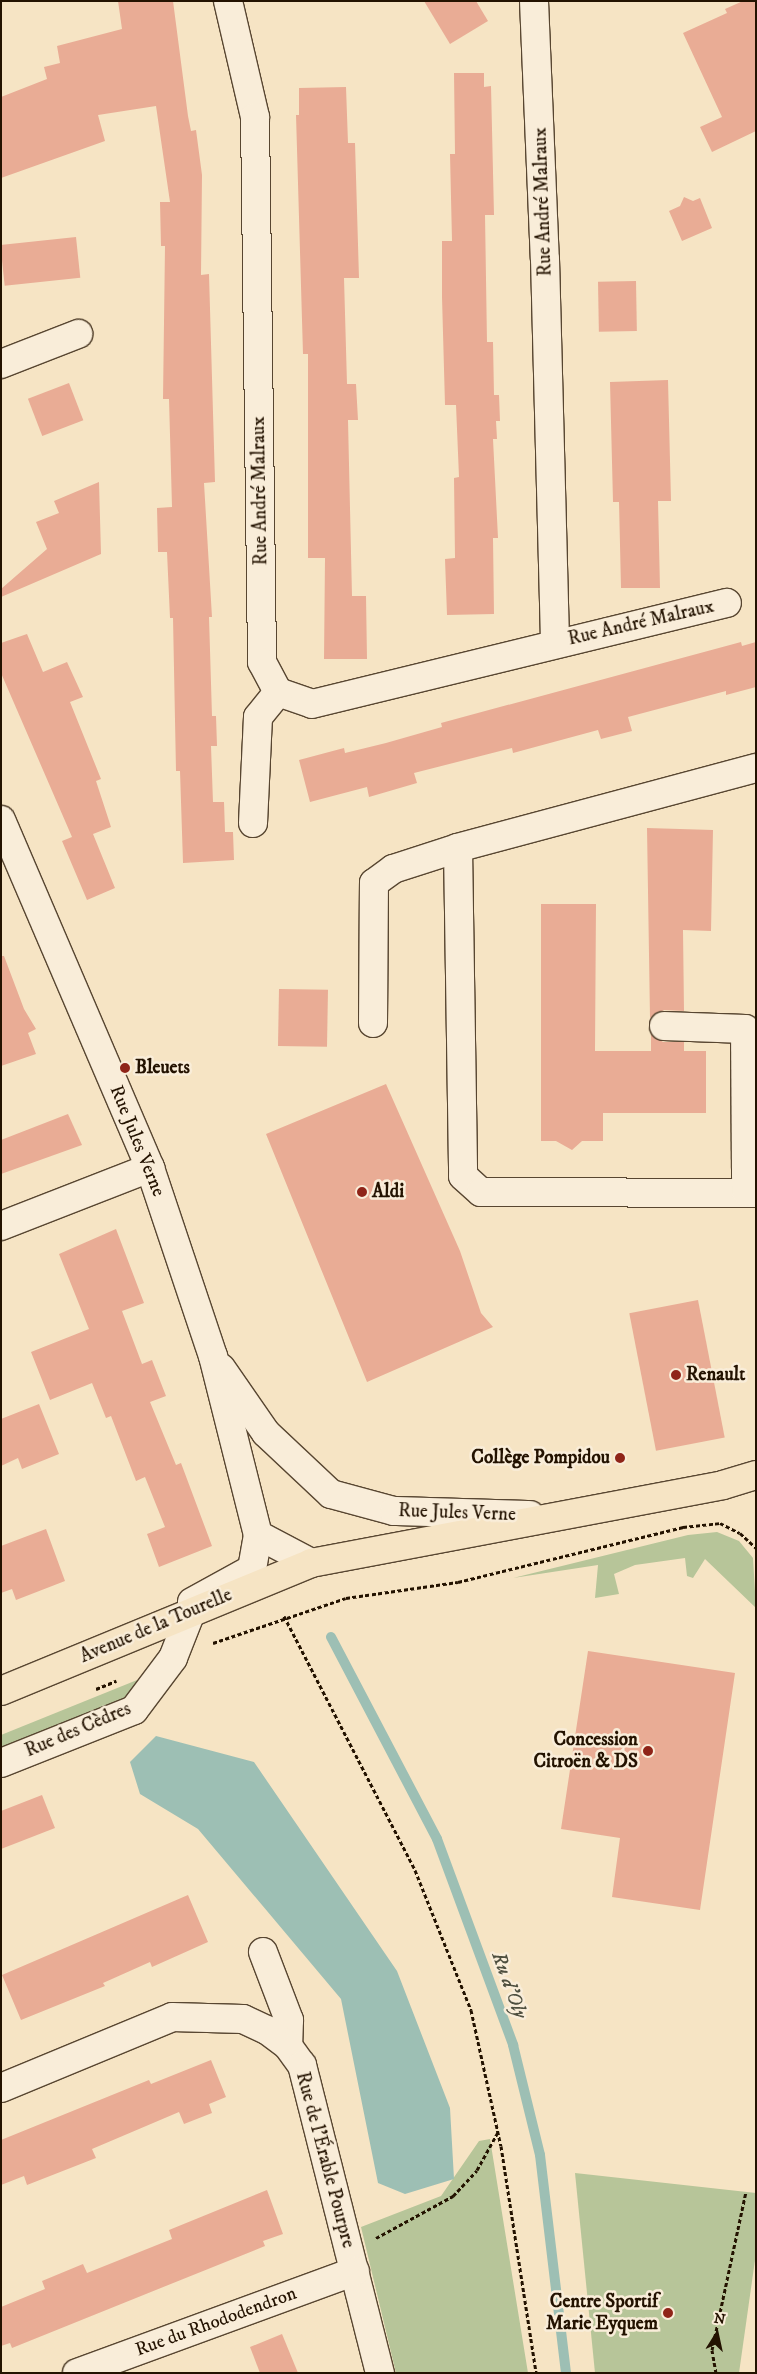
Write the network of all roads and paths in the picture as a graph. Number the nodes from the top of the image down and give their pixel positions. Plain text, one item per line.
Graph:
1 (228, 1) edge
2 (534, 1) edge
3 (78, 334) dead end
4 (1, 364) edge
5 (727, 603) dead end
6 (556, 644) junction
7 (278, 692) junction
8 (756, 768) edge
9 (1, 820) edge
10 (253, 823) dead end
11 (458, 848) junction
12 (373, 1023) dead end
13 (664, 1026) dead end
14 (150, 1168) junction
15 (751, 1193) edge
16 (1, 1226) edge
17 (213, 1356) junction
18 (756, 1475) edge
19 (557, 1516) junction
20 (258, 1534) junction
21 (756, 1548) edge
22 (311, 1563) junction
23 (192, 1612) junction
24 (284, 1616) junction
25 (126, 1638) junction
26 (173, 1658) junction
27 (119, 1680) dead end
28 (1, 1691) edge
29 (92, 1691) dead end
30 (1, 1763) edge
31 (263, 1952) dead end
32 (288, 2046) junction
33 (1, 2088) edge
34 (498, 2131) junction
35 (746, 2192) dead end
36 (352, 2262) junction
37 (77, 2373) edge
38 (380, 2373) edge
39 (536, 2373) edge
40 (716, 2373) edge

1 - 7 street, Rue André Malraux
2 - 6 street, Rue André Malraux
3 - 4 street
5 - 6 street, Rue André Malraux
6 - 7 street, Rue André Malraux
7 - 10 street
8 - 11 street
9 - 14 street, Rue Jules Verne
11 - 12 street
11 - 15 street
13 - 15 street
14 - 16 street
14 - 17 street, Rue Jules Verne
17 - 19 street, Rue Jules Verne
17 - 20 street, Rue Jules Verne
18 - 19 main road, Avenue de la Tourelle
19 - 22 main road, Avenue de la Tourelle
20 - 22 street
20 - 25 street
21 - 24 path
22 - 23 main road, Avenue de la Tourelle
23 - 25 main road, Avenue de la Tourelle
23 - 26 street, Rue des Cèdres
24 - 26 path
24 - 34 path
25 - 28 main road, Avenue de la Tourelle
26 - 30 street, Rue des Cèdres
27 - 29 path
31 - 32 street
32 - 33 street, Rue de l'Érable Pourpre
32 - 36 street, Rue de l'Érable Pourpre
34 - 36 path
34 - 39 path
35 - 40 path
36 - 37 street, Rue du Rhododendron
36 - 38 street, Rue de l'Érable Pourpre

